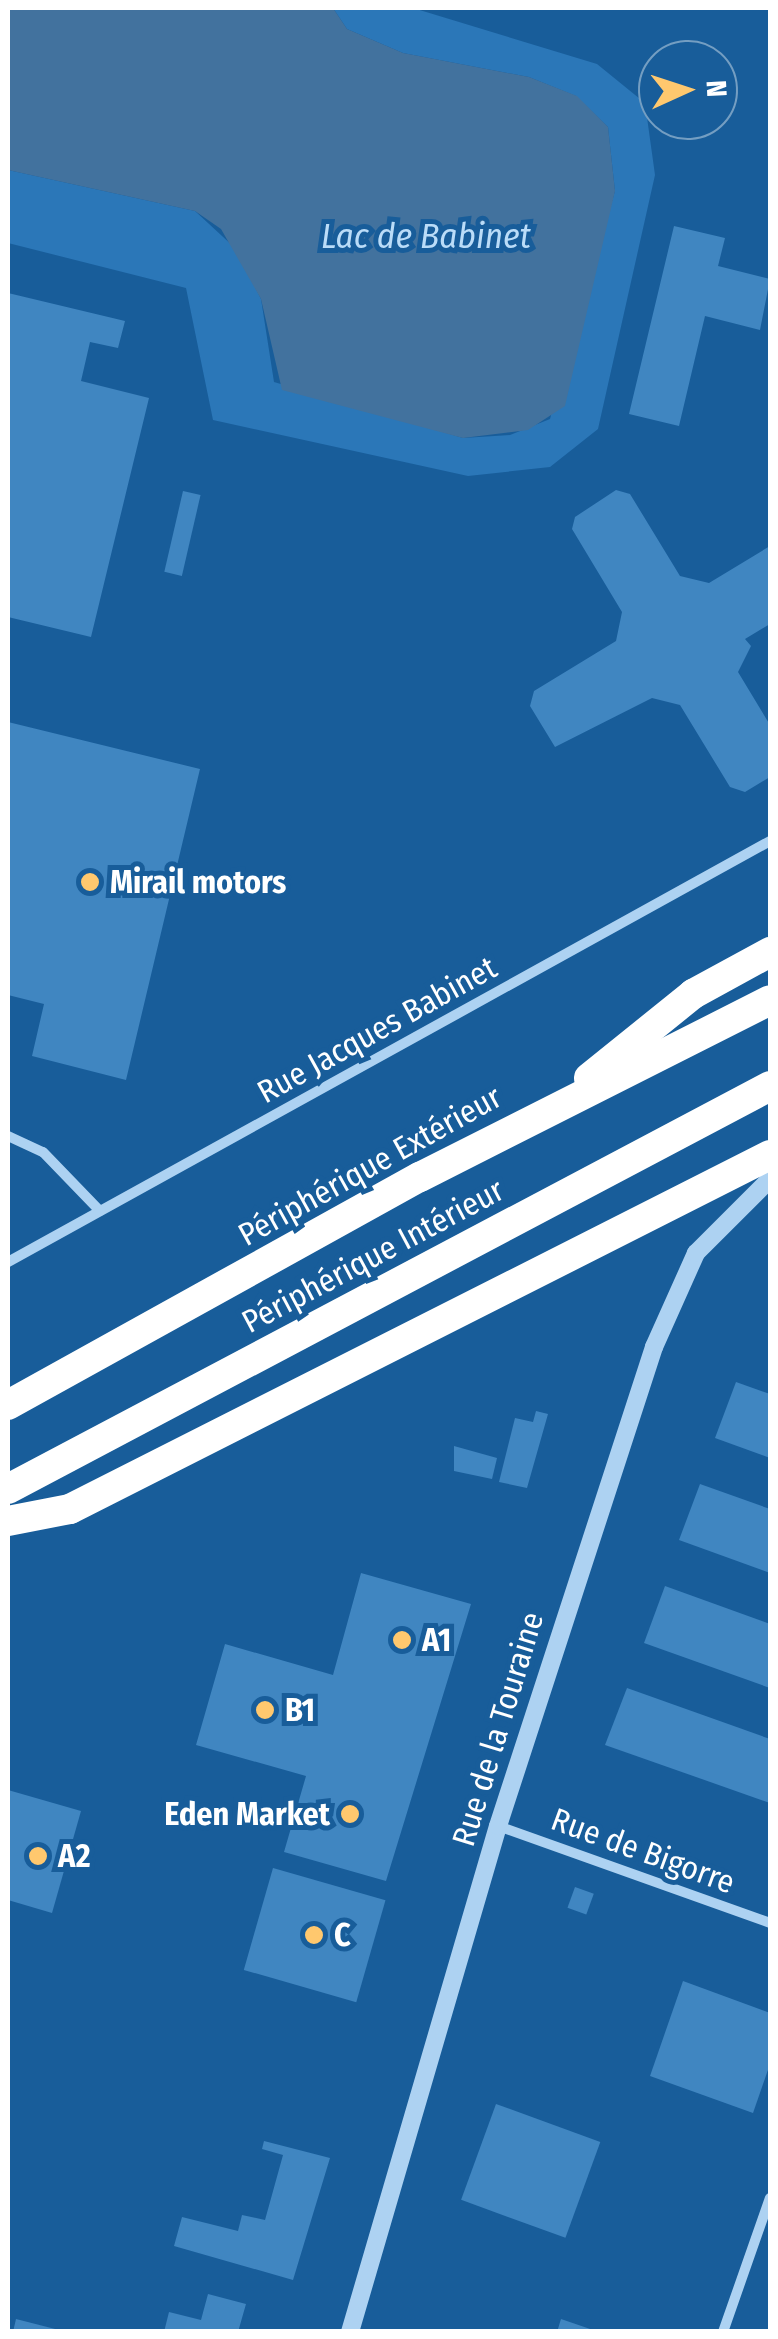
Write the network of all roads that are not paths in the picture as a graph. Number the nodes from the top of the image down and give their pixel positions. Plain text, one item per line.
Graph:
1 (770, 841) edge
2 (770, 952) edge
3 (770, 1000) edge
4 (770, 1086) edge
5 (552, 1108) junction
6 (8, 1136) edge
7 (770, 1156) edge
8 (770, 1179) edge
9 (100, 1211) junction
10 (8, 1262) edge
11 (8, 1405) edge
12 (8, 1489) edge
13 (8, 1521) edge
14 (498, 1826) junction
15 (770, 1923) edge
16 (770, 2198) edge
17 (350, 2332) edge
18 (723, 2332) edge

1 - 9 street, Rue Jacques Babinet
2 - 5 highway
3 - 5 highway, Périphérique Extérieur
4 - 12 highway, Périphérique Intérieur
5 - 11 highway, Périphérique Extérieur
6 - 9 street
7 - 13 highway
8 - 14 street, Rue de la Touraine
9 - 10 street, Rue Jacques Babinet
14 - 15 street, Rue de Bigorre
14 - 17 street, Rue de la Touraine
16 - 18 street

